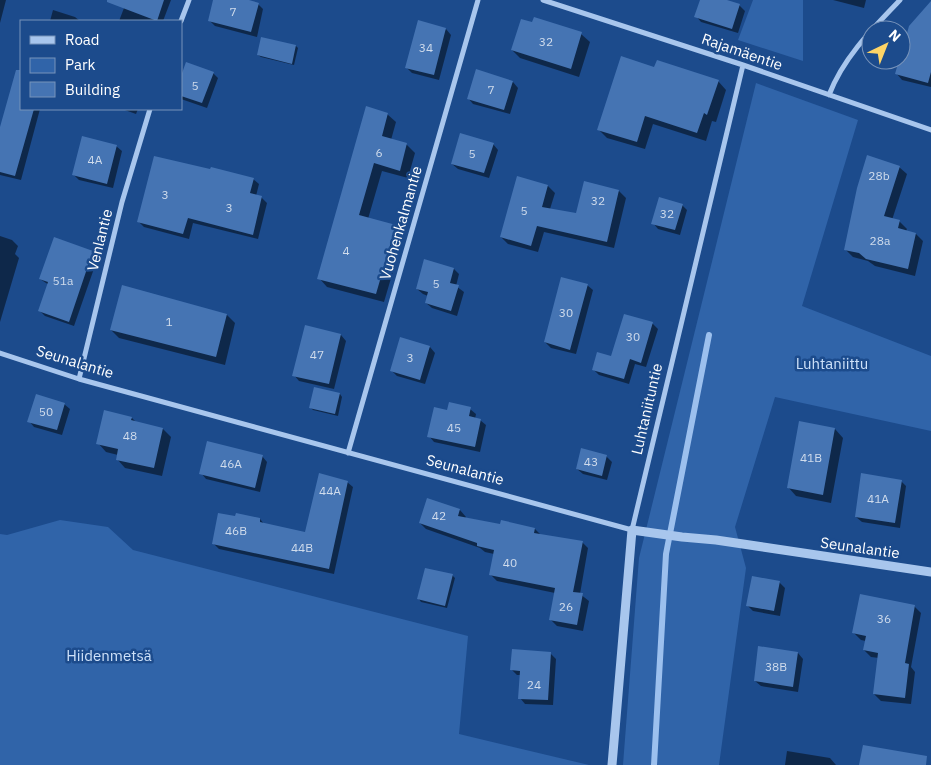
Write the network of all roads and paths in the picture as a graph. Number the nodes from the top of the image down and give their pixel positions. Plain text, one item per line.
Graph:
1 (189, 0) edge
2 (478, 0) edge
3 (543, 0) edge
4 (900, 0) edge
5 (181, 20) edge
6 (744, 65) junction
7 (828, 95) junction
8 (150, 110) edge
9 (931, 130) edge
10 (0, 354) edge
11 (79, 379) junction
12 (348, 453) junction
13 (632, 530) junction
14 (931, 572) edge
15 (612, 765) edge

1 - 5 street
2 - 12 street, Vuohenkalmantie
3 - 6 street, Rajamäentie
4 - 7 street
6 - 7 street, Rajamäentie
6 - 13 street, Luhtaniituntie
7 - 9 street, Rajamäentie
8 - 11 street, Venlantie
10 - 11 street, Seunalantie
11 - 12 street, Seunalantie
12 - 13 street, Seunalantie
13 - 14 street, Seunalantie
13 - 15 street, Luhtaniituntie

